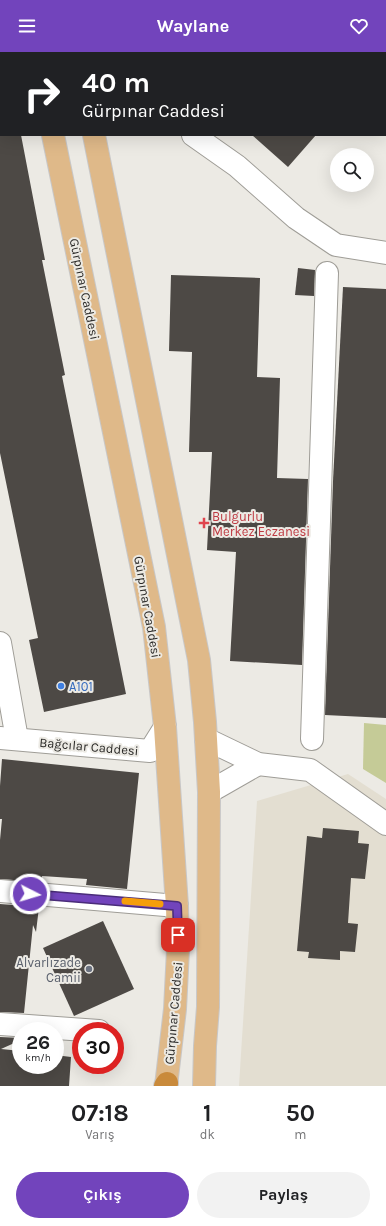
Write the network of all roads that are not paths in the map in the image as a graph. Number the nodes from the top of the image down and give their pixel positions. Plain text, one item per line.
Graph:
1 (53, 136) edge
2 (94, 136) edge
3 (193, 136) edge
4 (386, 253) edge
5 (326, 273) dead end
6 (0, 643) edge
7 (165, 727) junction
8 (9, 738) edge
9 (206, 739) junction
10 (312, 739) dead end
11 (258, 764) junction
12 (209, 792) junction
13 (386, 824) edge
14 (0, 892) edge
15 (177, 906) junction
16 (0, 1024) edge
17 (72, 1029) edge
18 (166, 1085) edge
19 (204, 1086) edge

1 - 7 main road, Gürpınar Caddesi
2 - 9 main road
3 - 4 street
5 - 10 street
6 - 8 street
7 - 8 street, Bağcılar Caddesi
7 - 15 main road, Gürpınar Caddesi
9 - 11 street
9 - 12 main road
11 - 12 street
11 - 13 street
12 - 19 main road
14 - 15 street
15 - 18 main road, Gürpınar Caddesi
16 - 17 street

